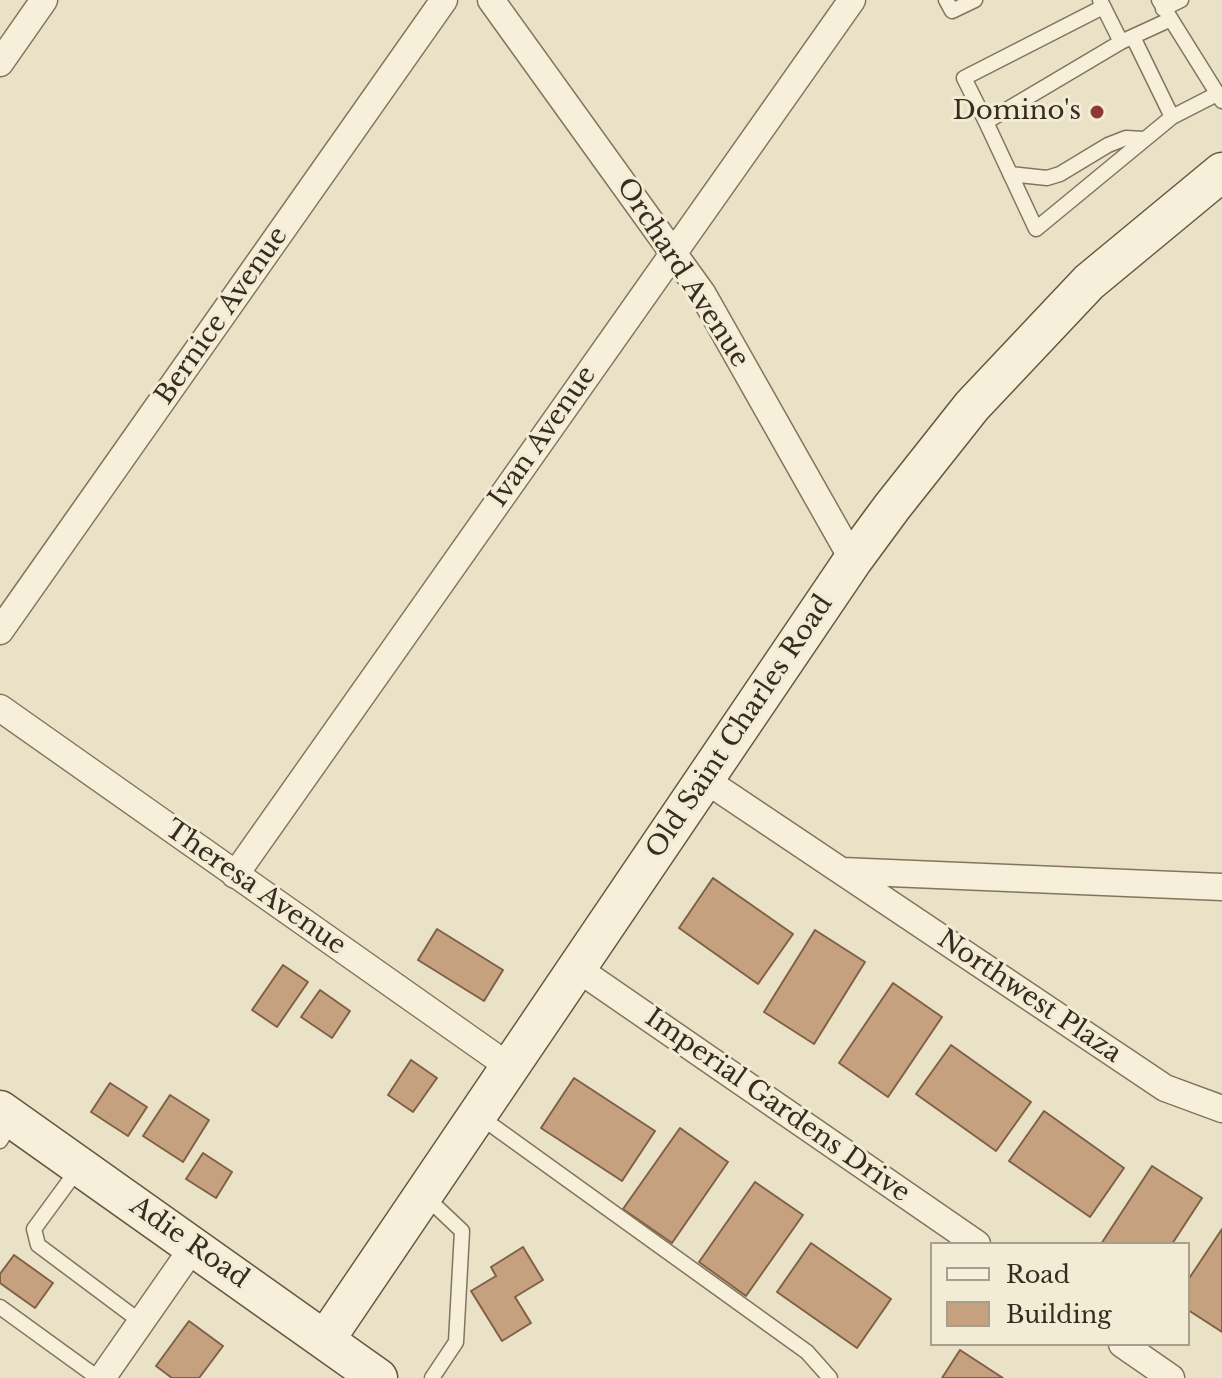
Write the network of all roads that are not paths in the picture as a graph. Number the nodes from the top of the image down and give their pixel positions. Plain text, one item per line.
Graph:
1 (44, 0) edge
2 (444, 0) edge
3 (491, 0) edge
4 (852, 0) edge
5 (946, 0) edge
6 (975, 0) edge
7 (1181, 0) edge
8 (1101, 3) edge
9 (1163, 9) edge
10 (1127, 40) junction
11 (0, 63) edge
12 (1220, 98) edge
13 (1172, 117) junction
14 (986, 122) junction
15 (1144, 139) junction
16 (1222, 172) edge
17 (1010, 174) junction
18 (674, 251) junction
19 (853, 560) junction
20 (0, 631) edge
21 (0, 708) edge
22 (704, 779) junction
23 (842, 871) junction
24 (235, 875) junction
25 (1222, 887) edge
26 (578, 969) junction
27 (511, 1068) junction
28 (1222, 1109) edge
29 (479, 1116) junction
30 (5, 1124) edge
31 (80, 1166) junction
32 (424, 1196) junction
33 (974, 1242) edge
34 (194, 1246) junction
35 (0, 1307) edge
36 (141, 1322) junction
37 (325, 1340) junction
38 (1125, 1346) edge
39 (100, 1378) edge
40 (378, 1378) edge
41 (432, 1378) edge
42 (830, 1378) edge
43 (1171, 1378) edge

1 - 11 street
2 - 20 street, Bernice Avenue
3 - 18 street, Orchard Avenue
4 - 18 street, Ivan Avenue
5 - 6 lane
7 - 9 lane
8 - 10 lane
8 - 14 lane
9 - 10 lane
9 - 12 lane
10 - 13 lane
10 - 14 lane
12 - 13 lane
13 - 15 lane
14 - 17 lane
15 - 17 lane
15 - 17 lane
16 - 19 street, Old Saint Charles Road
18 - 19 street, Orchard Avenue
18 - 24 street, Ivan Avenue
19 - 22 street, Old Saint Charles Road
21 - 24 street, Theresa Avenue
22 - 23 street, Northwest Plaza
22 - 26 street, Old Saint Charles Road
23 - 25 street
23 - 28 street, Northwest Plaza
24 - 27 street, Theresa Avenue
26 - 27 street, Old Saint Charles Road
26 - 33 street, Imperial Gardens Drive
27 - 29 street, Old Saint Charles Road
29 - 32 street, Old Saint Charles Road
29 - 42 lane
30 - 31 street, Adie Road
31 - 34 street, Adie Road
31 - 36 lane
32 - 37 street, Old Saint Charles Road
32 - 41 lane
34 - 36 street
34 - 37 street, Adie Road
35 - 39 lane
36 - 39 street
37 - 40 street, Adie Road
38 - 43 street

